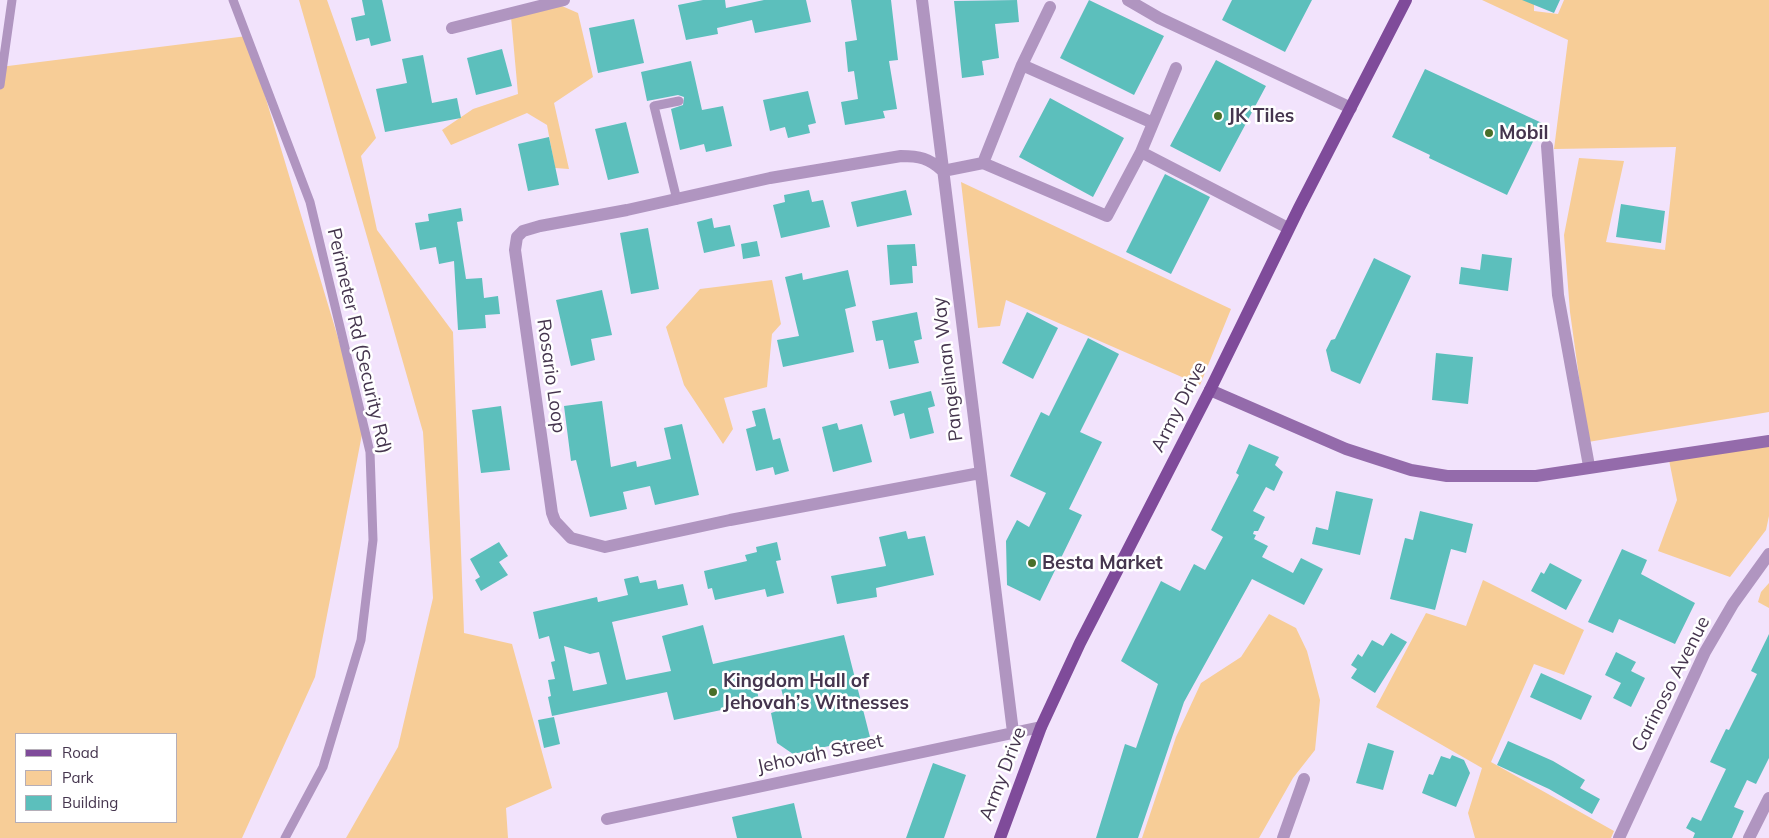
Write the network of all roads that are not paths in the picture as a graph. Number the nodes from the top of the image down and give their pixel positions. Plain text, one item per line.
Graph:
1 (12, 0) edge
2 (233, 0) edge
3 (564, 0) edge
4 (922, 0) edge
5 (1128, 0) edge
6 (1406, 0) edge
7 (1050, 7) dead end
8 (452, 28) dead end
9 (1022, 65) junction
10 (1176, 68) dead end
11 (0, 85) edge
12 (679, 101) dead end
13 (1351, 108) junction
14 (1153, 123) junction
15 (1547, 146) dead end
16 (1141, 152) junction
17 (982, 163) junction
18 (943, 171) junction
19 (677, 200) junction
20 (1288, 228) junction
21 (1210, 390) junction
22 (1769, 441) edge
23 (1589, 466) junction
24 (980, 473) junction
25 (1769, 554) edge
26 (1041, 727) junction
27 (1013, 732) junction
28 (1304, 779) dead end
29 (1769, 798) edge
30 (607, 819) dead end
31 (285, 838) edge
32 (1000, 838) edge
33 (1283, 838) edge
34 (1619, 838) edge
35 (1750, 838) edge

1 - 11 lane
2 - 31 lane, Perimeter Rd (Security Rd)
3 - 8 street
4 - 18 street, Pangelinan Way
5 - 13 street
6 - 13 main road, Army Drive
7 - 9 street
9 - 14 street
9 - 17 street
10 - 14 street
12 - 19 lane
13 - 20 main road, Army Drive
14 - 16 street
15 - 23 street
16 - 17 street
16 - 20 street
17 - 18 street
18 - 19 street, Rosario Loop
18 - 24 street, Pangelinan Way
19 - 24 street, Rosario Loop
20 - 21 main road, Army Drive
21 - 23 main road
21 - 26 main road, Army Drive
22 - 23 main road
24 - 27 street, Pangelinan Way
25 - 34 street, Carinoso Avenue
26 - 27 street, Jehovah Street
26 - 32 main road, Army Drive
27 - 30 street, Jehovah Street
28 - 33 street
29 - 35 street

